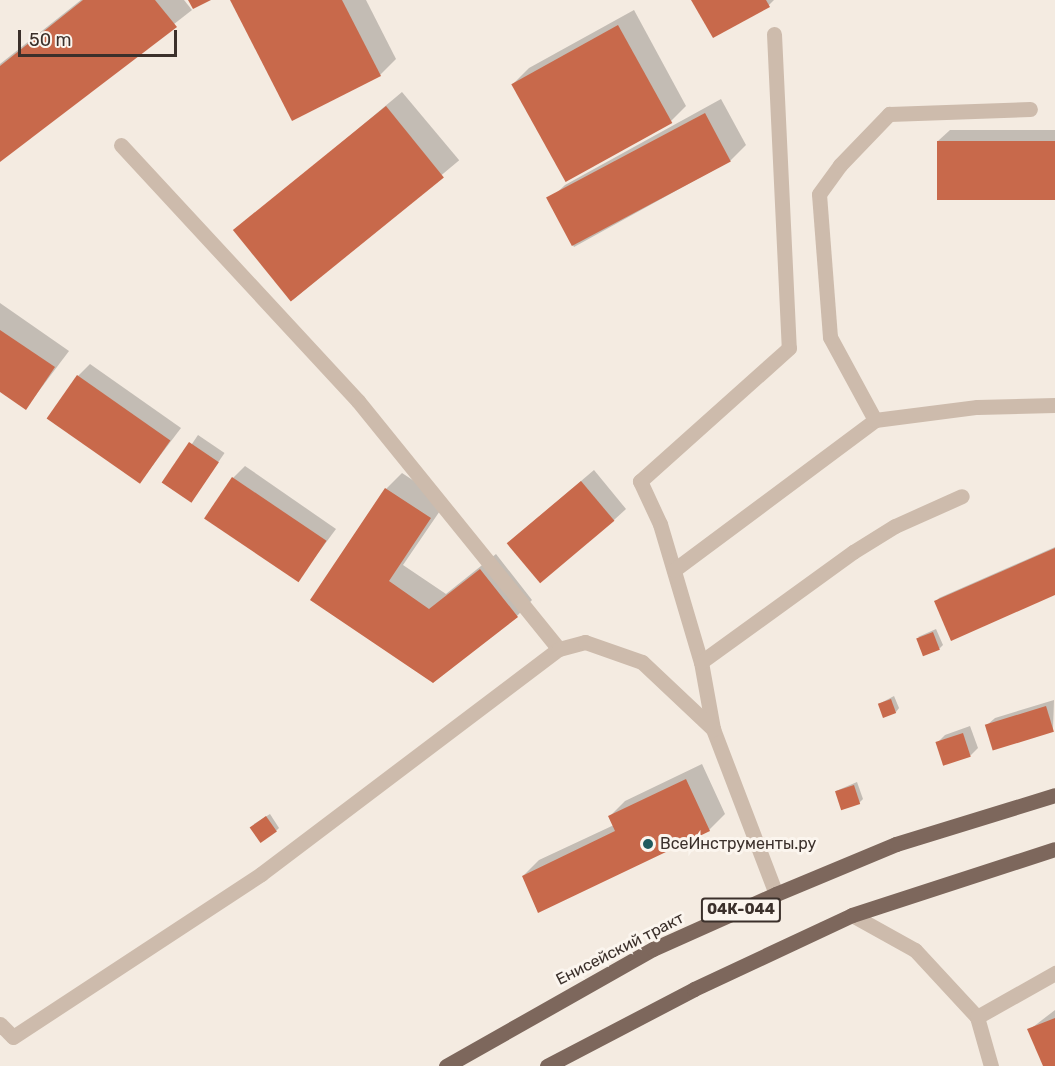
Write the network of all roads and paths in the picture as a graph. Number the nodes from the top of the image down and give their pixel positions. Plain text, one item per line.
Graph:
1 (774, 34) dead end
2 (1030, 109) dead end
3 (121, 145) dead end
4 (1055, 405) edge
5 (874, 420) junction
6 (962, 496) dead end
7 (674, 570) junction
8 (559, 649) junction
9 (701, 662) junction
10 (713, 729) junction
11 (1055, 795) edge
12 (1055, 849) edge
13 (776, 894) junction
14 (852, 915) junction
15 (1055, 973) edge
16 (977, 1017) junction
17 (0, 1024) edge
18 (446, 1066) edge
19 (547, 1066) edge
20 (991, 1066) edge

1 - 7 lane
2 - 5 lane
3 - 8 lane
4 - 5 lane
5 - 7 lane
6 - 9 lane
7 - 9 lane
8 - 10 lane
8 - 17 lane
9 - 10 lane
10 - 13 lane
11 - 13 main road, Енисейский тракт / 04К-044
12 - 14 main road, 04К-044
13 - 18 main road, Енисейский тракт / 04К-044
14 - 16 lane
14 - 19 main road, 04К-044
15 - 16 lane
16 - 20 lane

